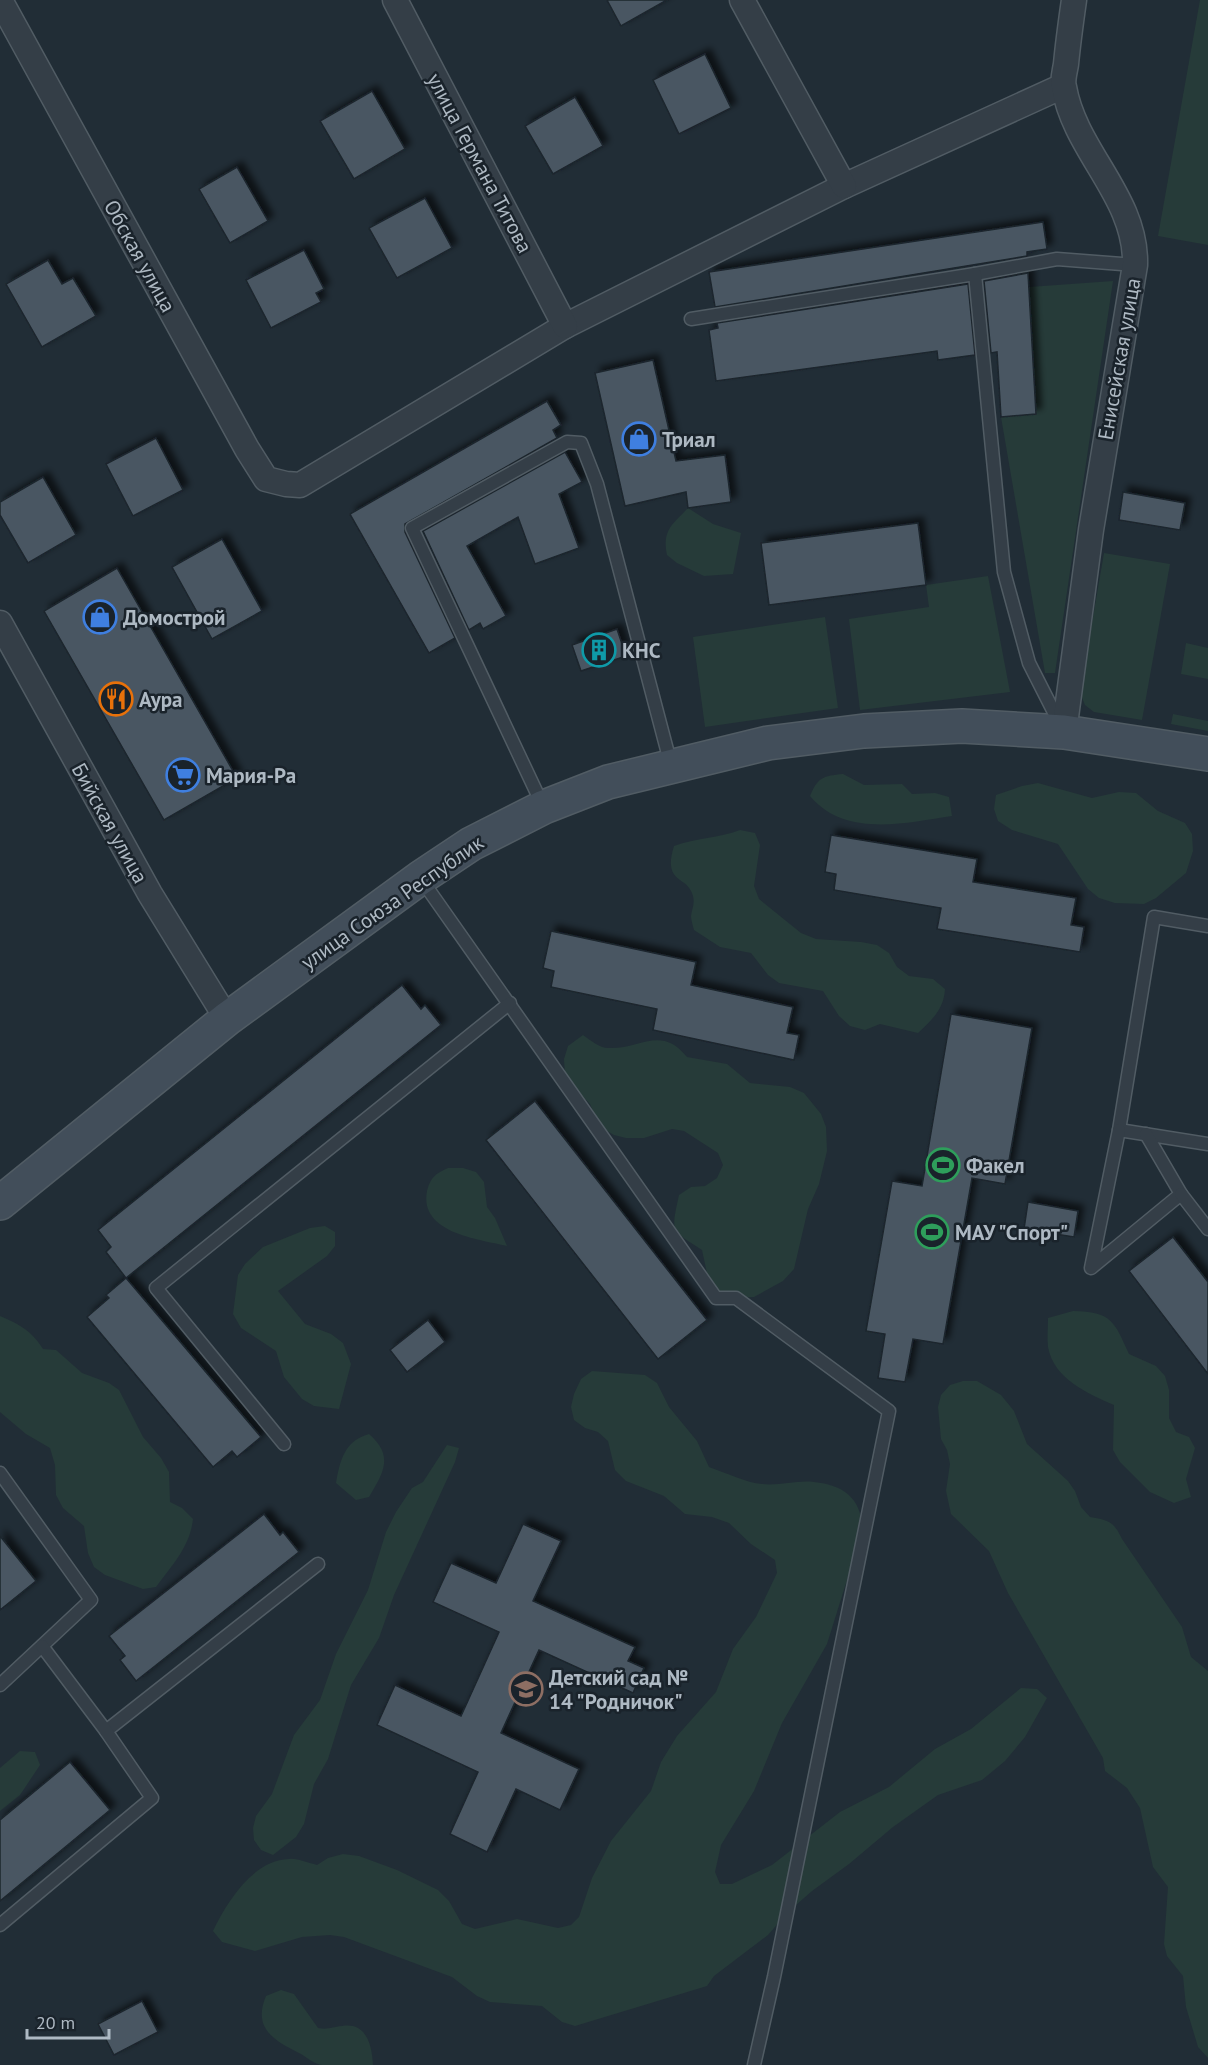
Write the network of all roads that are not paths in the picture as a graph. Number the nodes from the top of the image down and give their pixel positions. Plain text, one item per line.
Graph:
1 (0, 0) edge
2 (395, 0) edge
3 (742, 0) edge
4 (1074, 0) edge
5 (1063, 86) junction
6 (844, 186) junction
7 (1135, 265) junction
8 (975, 274) junction
9 (691, 319) dead end
10 (565, 326) junction
11 (0, 623) edge
12 (1064, 732) junction
13 (1208, 754) edge
14 (672, 766) junction
15 (544, 807) junction
16 (420, 878) junction
17 (1208, 926) edge
18 (510, 1003) junction
19 (227, 1018) junction
20 (1119, 1130) junction
21 (1146, 1134) junction
22 (1208, 1144) edge
23 (1181, 1194) junction
24 (0, 1203) edge
25 (1208, 1229) edge
26 (284, 1444) dead end
27 (0, 1473) edge
28 (318, 1564) dead end
29 (42, 1646) junction
30 (0, 1686) edge
31 (106, 1731) junction
32 (0, 1925) edge
33 (754, 2065) edge

1 - 10 street, Обская улица
2 - 10 street, улица Германа Титова
3 - 6 street
4 - 5 street, Енисейская улица
5 - 6 street
5 - 7 street, Енисейская улица
6 - 10 street
7 - 8 lane
7 - 12 street, Енисейская улица
8 - 9 lane
8 - 12 lane
11 - 19 street, Бийская улица
12 - 13 street, улица Союза Республик
12 - 14 street, улица Союза Республик
14 - 15 street, улица Союза Республик
14 - 15 lane
15 - 16 street, улица Союза Республик
16 - 18 lane
16 - 19 street, улица Союза Республик
17 - 20 lane
18 - 26 lane
18 - 33 lane
19 - 24 street, улица Союза Республик
20 - 21 lane
20 - 23 lane
21 - 22 lane
21 - 23 lane
23 - 25 lane
27 - 29 lane
28 - 31 lane
29 - 30 lane
29 - 31 lane
31 - 32 lane

